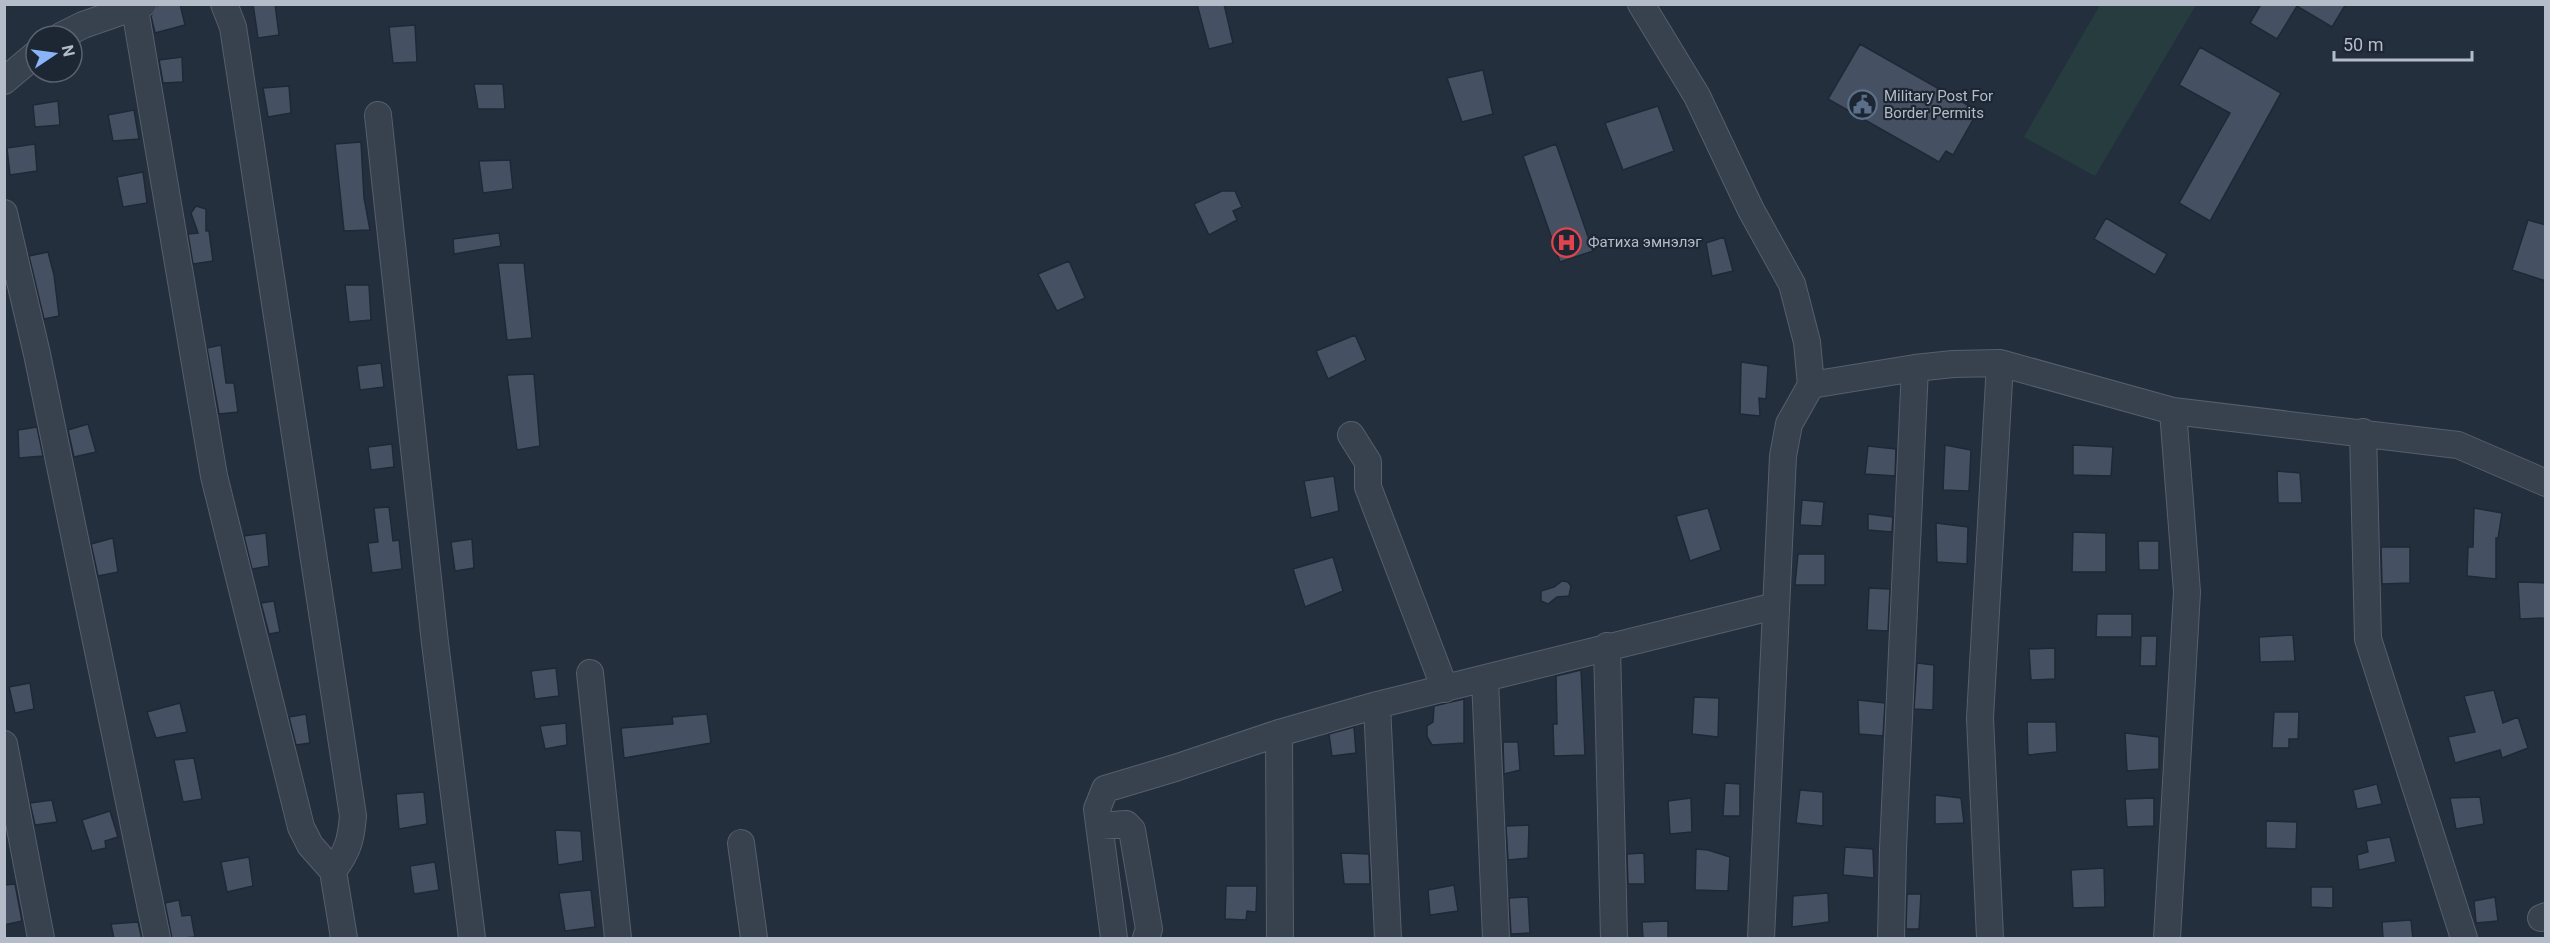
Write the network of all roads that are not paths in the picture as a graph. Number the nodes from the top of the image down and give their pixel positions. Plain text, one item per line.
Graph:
1 (224, 4) edge
2 (1641, 4) edge
3 (139, 7) edge
4 (84, 25) edge
5 (24, 64) edge
6 (4, 81) edge
7 (378, 115) dead end
8 (4, 213) edge
9 (2000, 363) junction
10 (1915, 368) junction
11 (1810, 385) junction
12 (2173, 411) junction
13 (2363, 432) junction
14 (1351, 435) dead end
15 (2546, 483) edge
16 (1775, 606) junction
17 (1607, 646) junction
18 (590, 673) dead end
19 (1485, 679) junction
20 (1445, 689) junction
21 (1377, 705) junction
22 (1279, 733) junction
23 (4, 744) edge
24 (1100, 826) junction
25 (741, 843) dead end
26 (333, 871) junction
27 (41, 939) edge
28 (157, 939) edge
29 (344, 939) edge
30 (472, 939) edge
31 (618, 939) edge
32 (754, 939) edge
33 (1114, 939) edge
34 (1146, 939) edge
35 (1280, 939) edge
36 (1388, 939) edge
37 (1496, 939) edge
38 (1614, 939) edge
39 (1761, 939) edge
40 (1891, 939) edge
41 (1990, 939) edge
42 (2167, 939) edge
43 (2464, 939) edge

1 - 26 street
2 - 11 street
3 - 4 street
3 - 26 street
5 - 6 street
7 - 30 street
8 - 28 street
9 - 10 street
9 - 12 street
9 - 41 street
10 - 11 street
10 - 40 street
11 - 16 street
12 - 13 street
12 - 42 street
13 - 15 street
13 - 43 street
14 - 20 street
16 - 17 street
16 - 39 street
17 - 19 street
17 - 38 street
18 - 31 street
19 - 20 street
19 - 37 street
20 - 21 street
21 - 22 street
21 - 36 street
22 - 24 street
22 - 35 street
23 - 27 street
24 - 33 street
24 - 34 street
25 - 32 street
26 - 29 street

